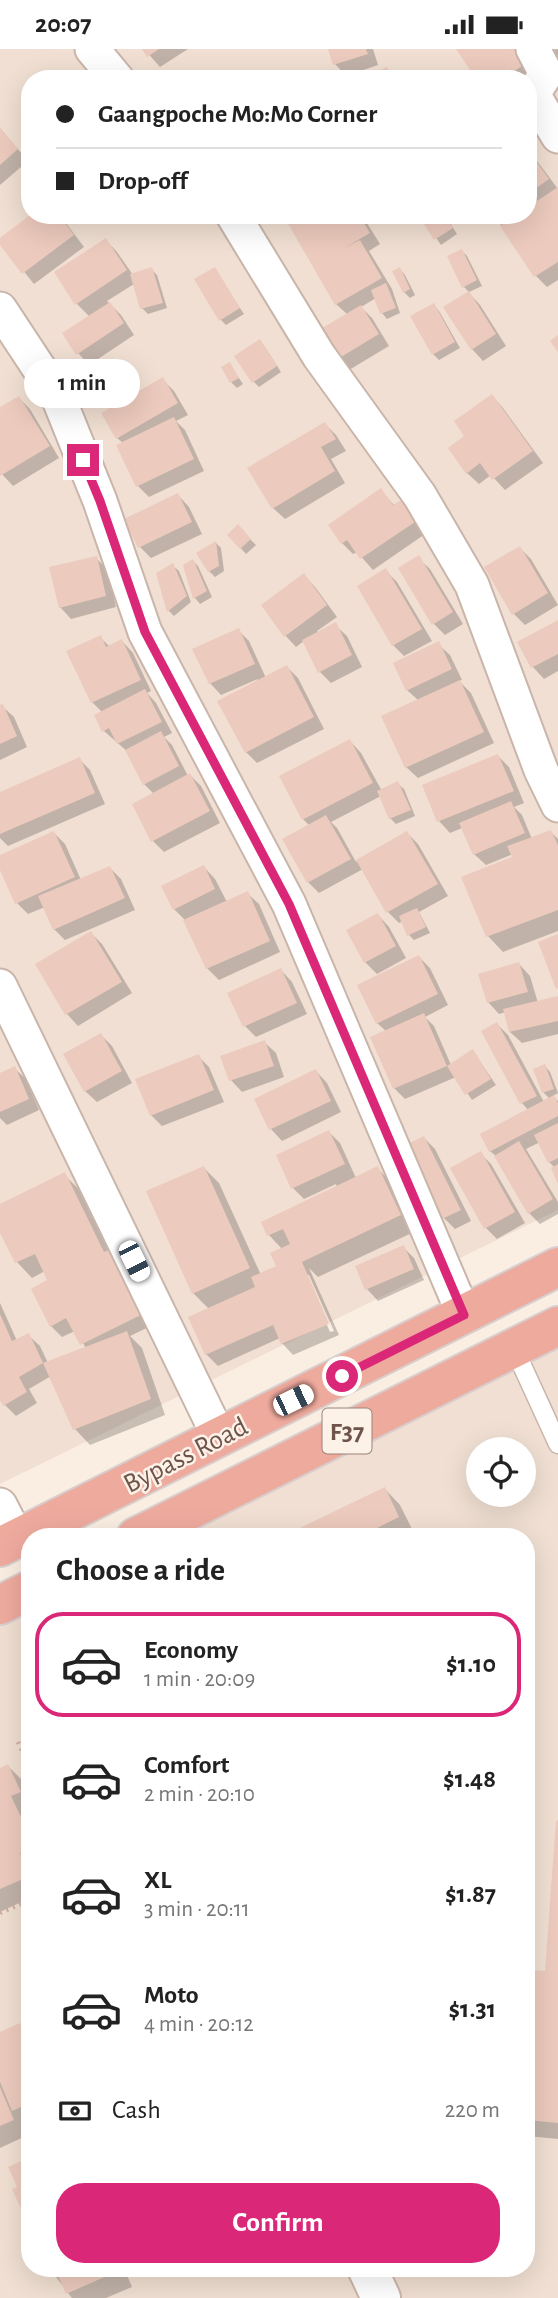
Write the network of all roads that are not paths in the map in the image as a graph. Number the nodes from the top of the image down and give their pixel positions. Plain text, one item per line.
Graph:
1 (92, 49) edge
2 (533, 49) edge
3 (110, 70) edge
4 (537, 88) edge
5 (537, 101) edge
6 (558, 137) edge
7 (239, 224) edge
8 (0, 309) edge
9 (558, 804) edge
10 (0, 986) edge
11 (558, 1267) edge
12 (464, 1315) junction
13 (558, 1326) edge
14 (514, 1348) junction
15 (219, 1437) junction
16 (558, 1444) edge
17 (29, 1528) edge
18 (154, 1528) edge
19 (21, 1594) edge
20 (0, 1605) edge
21 (372, 2277) edge
22 (381, 2298) edge

1 - 3 street
2 - 4 street
5 - 6 street
7 - 9 street
8 - 12 street
10 - 15 street
11 - 12 highway, Bypass Road / F37
12 - 15 highway, Bypass Road / F37
13 - 14 highway, Bypass Road / F37
14 - 16 lane
14 - 18 highway, Bypass Road / F37
15 - 17 highway, Bypass Road / F37
19 - 20 highway
21 - 22 street

